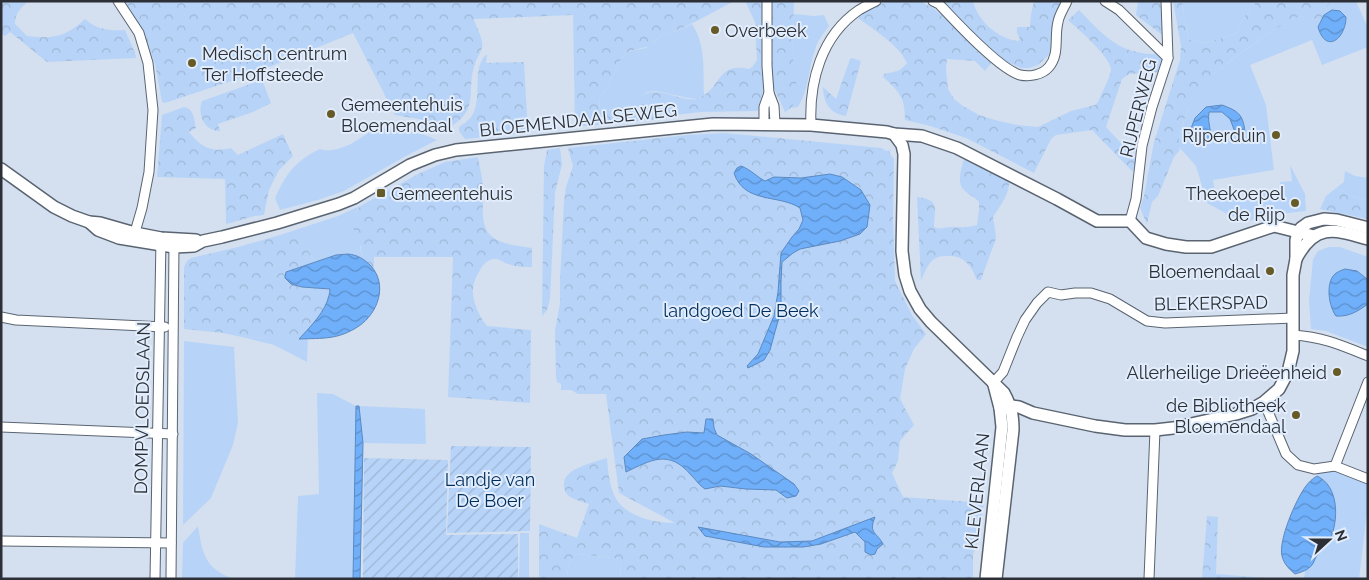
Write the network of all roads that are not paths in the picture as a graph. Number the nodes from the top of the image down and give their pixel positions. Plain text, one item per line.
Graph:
1 (118, 1) edge
2 (766, 1) edge
3 (876, 1) edge
4 (933, 1) edge
5 (1067, 1) edge
6 (1105, 1) edge
7 (1166, 1) edge
8 (1168, 58) junction
9 (769, 124) junction
10 (811, 125) junction
11 (894, 134) junction
12 (1, 169) edge
13 (1130, 221) junction
14 (1368, 228) edge
15 (1298, 232) junction
16 (1314, 236) junction
17 (134, 237) junction
18 (1368, 239) edge
19 (161, 241) junction
20 (174, 243) junction
21 (1296, 259) junction
22 (1, 317) edge
23 (1293, 318) junction
24 (160, 326) junction
25 (174, 329) junction
26 (1293, 335) junction
27 (1368, 356) edge
28 (1368, 382) edge
29 (993, 383) junction
30 (1264, 402) junction
31 (1006, 412) junction
32 (1, 427) edge
33 (1155, 430) junction
34 (158, 433) junction
35 (173, 434) junction
36 (1335, 466) junction
37 (1368, 479) edge
38 (1, 541) edge
39 (155, 543) junction
40 (171, 543) junction
41 (155, 579) edge
42 (171, 579) edge
43 (986, 579) edge
44 (996, 579) edge
45 (1149, 579) edge

1 - 17 street
2 - 9 street
3 - 10 street
4 - 5 street
6 - 8 street
7 - 8 street, RIJPERWEG
8 - 13 street, RIJPERWEG
9 - 10 street, BLOEMENDAALSEWEG
9 - 20 street, BLOEMENDAALSEWEG
10 - 11 street, BLOEMENDAALSEWEG
11 - 13 street, BLOEMENDAALSEWEG
11 - 29 street
12 - 17 street, BLOEMENDAALSEWEG
13 - 15 street
14 - 15 street
15 - 16 street
15 - 21 street
16 - 18 street
16 - 21 street
17 - 19 street, BLOEMENDAALSEWEG
19 - 20 street, BLOEMENDAALSEWEG
19 - 24 street, DOMPVLOEDSLAAN
20 - 25 street, DOMPVLOEDSLAAN
21 - 23 street
22 - 24 street
23 - 26 street
23 - 29 street, BLEKERSPAD
24 - 25 street
24 - 34 street, DOMPVLOEDSLAAN
25 - 35 street, DOMPVLOEDSLAAN
26 - 27 street
26 - 30 street
28 - 36 street
29 - 31 street
30 - 33 street
30 - 36 street
31 - 33 street
31 - 43 street, KLEVERLAAN
31 - 44 street, KLEVERLAAN
32 - 34 street
33 - 45 street
34 - 35 street
34 - 39 street, DOMPVLOEDSLAAN
35 - 40 street, DOMPVLOEDSLAAN
36 - 37 street
38 - 39 street
39 - 40 street
39 - 41 street, DOMPVLOEDSLAAN
40 - 42 street, DOMPVLOEDSLAAN

